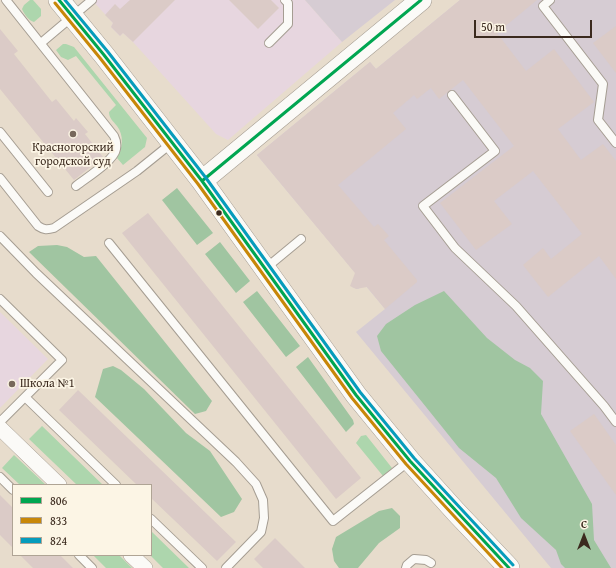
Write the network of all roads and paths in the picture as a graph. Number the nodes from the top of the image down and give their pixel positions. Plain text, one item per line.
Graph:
1 (6, 0) edge
2 (59, 0) edge
3 (92, 0) edge
4 (285, 0) edge
5 (422, 0) edge
6 (550, 0) edge
7 (72, 17) junction
8 (41, 43) junction
9 (269, 43) dead end
10 (452, 95) dead end
11 (0, 132) edge
12 (173, 142) junction
13 (616, 143) edge
14 (0, 178) edge
15 (202, 180) junction
16 (76, 186) dead end
17 (48, 192) dead end
18 (0, 236) edge
19 (301, 239) dead end
20 (109, 243) dead end
21 (265, 268) junction
22 (0, 299) edge
23 (25, 397) junction
24 (0, 422) edge
25 (616, 422) edge
26 (0, 428) edge
27 (410, 461) junction
28 (0, 477) edge
29 (58, 484) edge
30 (115, 484) edge
31 (12, 489) edge
32 (152, 520) edge
33 (80, 556) edge
34 (132, 556) edge
35 (432, 563) dead end
36 (92, 568) edge
37 (145, 568) edge
38 (202, 568) edge
39 (226, 568) edge
40 (406, 568) edge
41 (510, 568) edge

1 - 8 lane
2 - 7 main road
3 - 7 lane
4 - 9 lane
5 - 15 main road
6 - 13 lane
7 - 8 lane
7 - 12 main road
8 - 16 lane
10 - 25 lane
11 - 17 lane
12 - 14 lane
12 - 15 main road
15 - 21 main road
18 - 39 lane
19 - 21 lane
20 - 27 lane
21 - 27 main road
22 - 23 lane
23 - 24 lane
23 - 30 lane
26 - 29 street
27 - 41 main road
28 - 31 lane
32 - 38 lane
33 - 36 lane
34 - 37 street
35 - 40 lane

